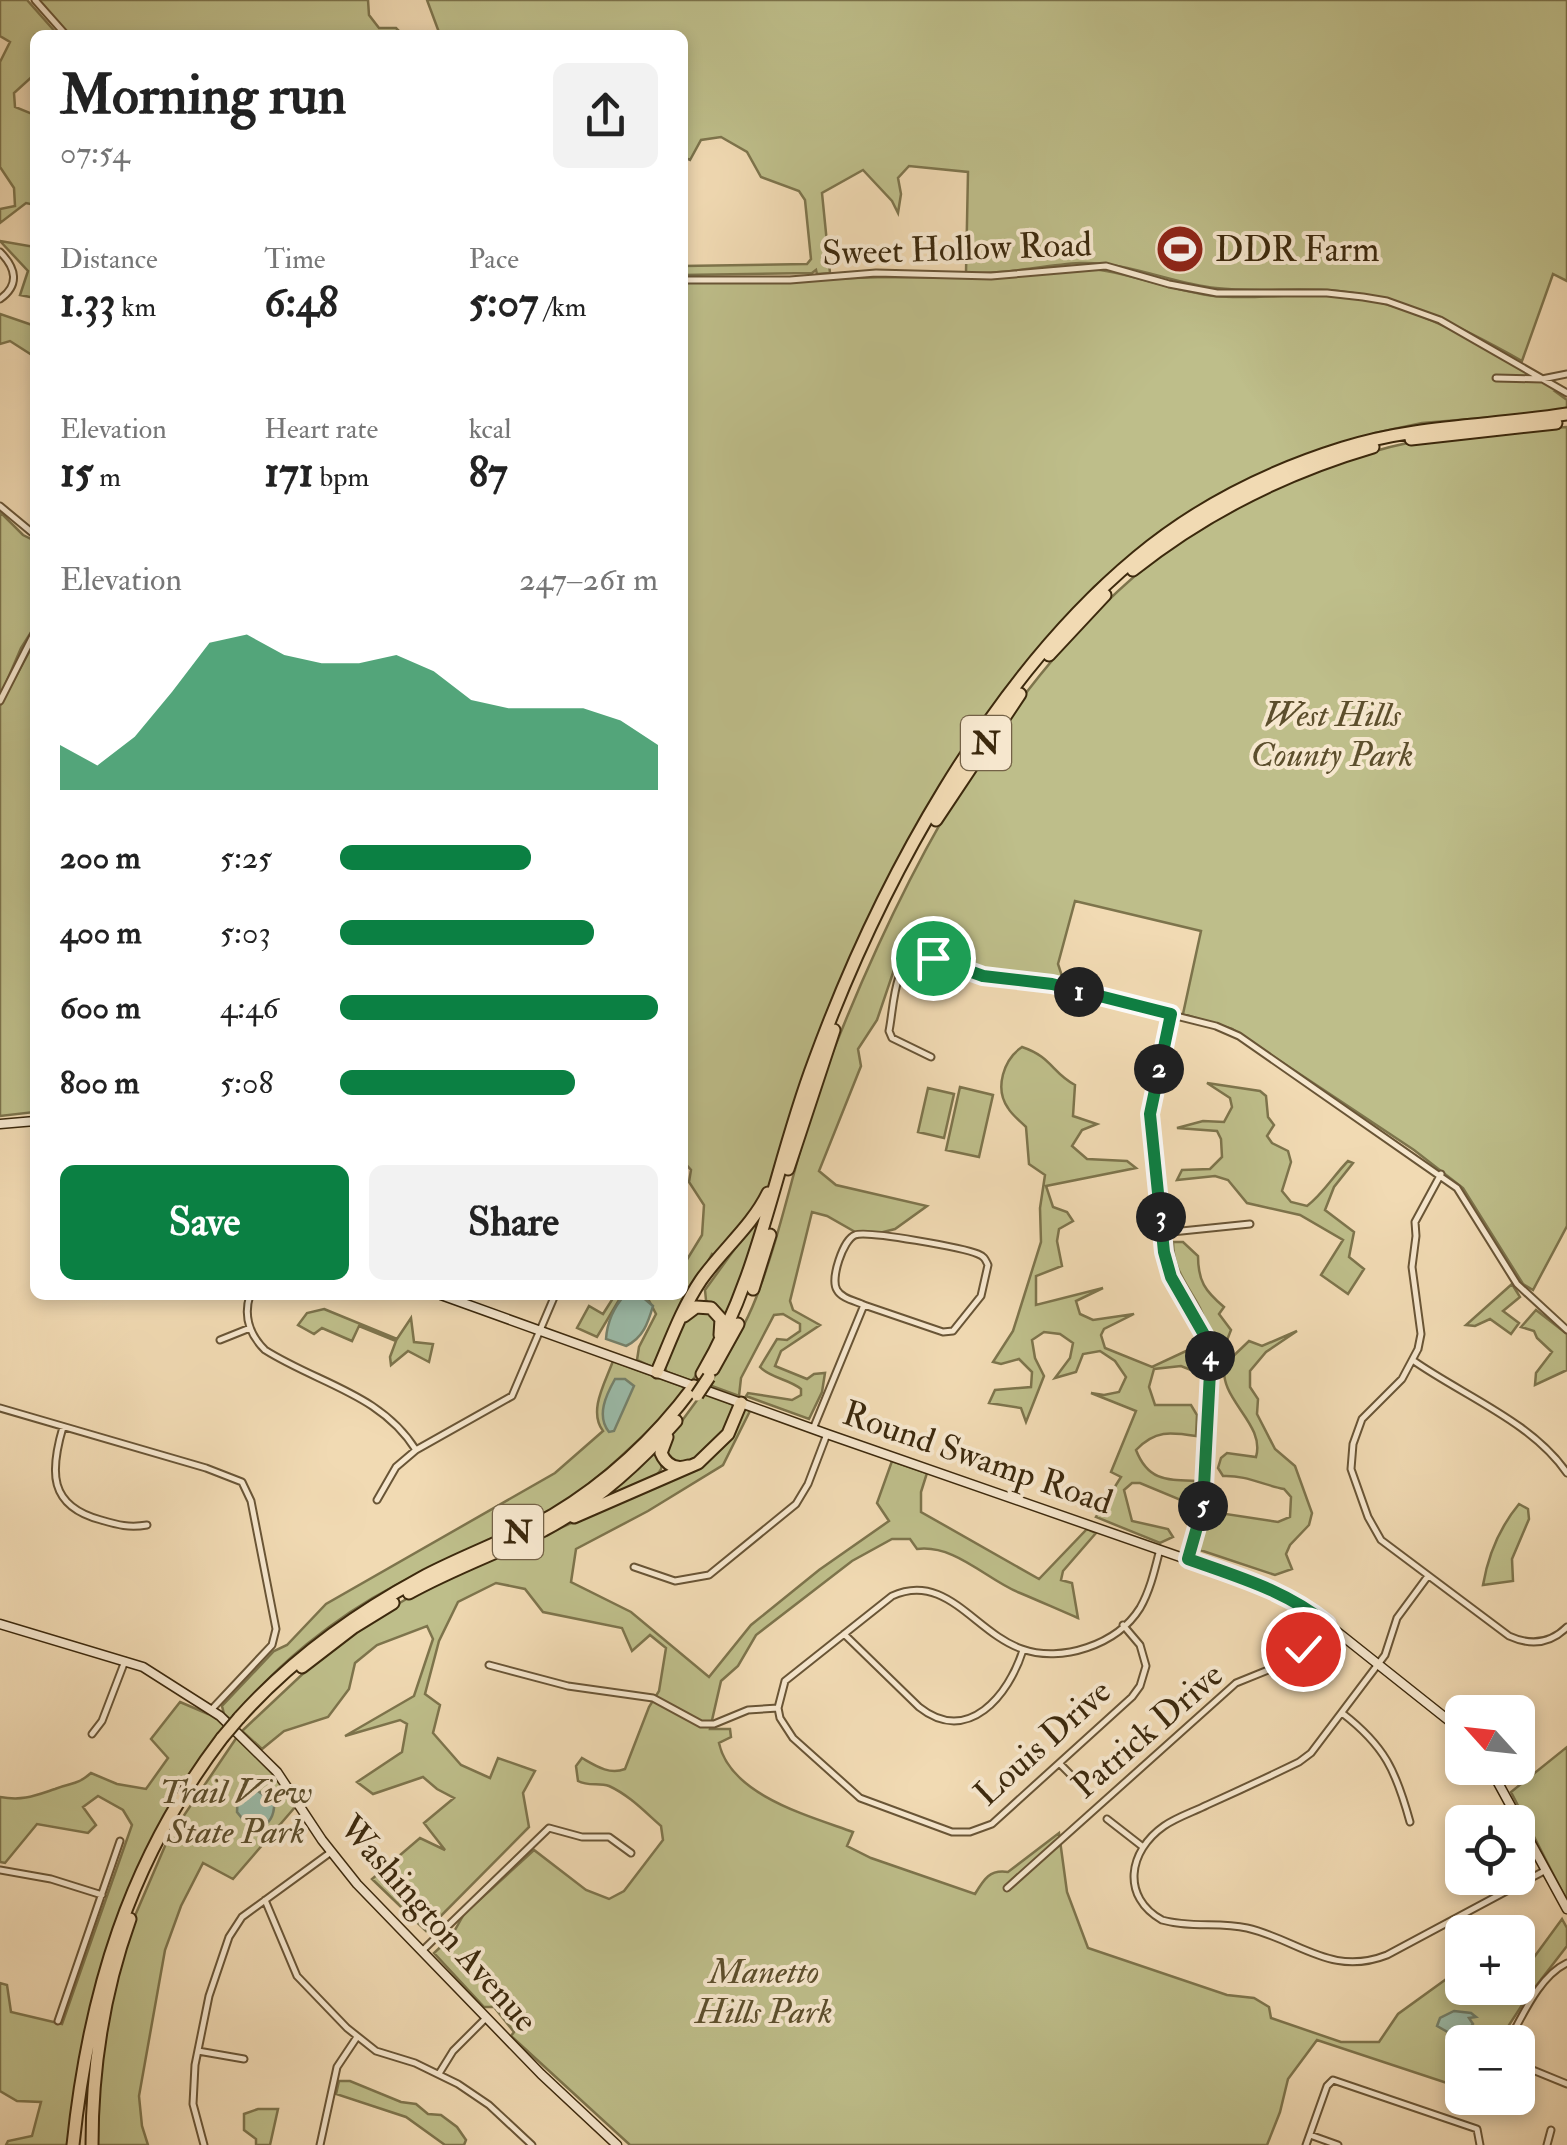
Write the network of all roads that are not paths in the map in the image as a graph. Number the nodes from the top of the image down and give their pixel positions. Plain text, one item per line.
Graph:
1 (36, 0) edge
2 (62, 30) edge
3 (0, 252) edge
4 (688, 280) edge
5 (0, 299) edge
6 (1567, 374) edge
7 (1496, 378) dead end
8 (1542, 379) junction
9 (1567, 393) edge
10 (1567, 418) edge
11 (0, 506) edge
12 (30, 531) edge
13 (30, 642) edge
14 (0, 701) edge
15 (1171, 1014) junction
16 (931, 1057) dead end
17 (30, 1121) edge
18 (0, 1124) edge
19 (788, 1138) junction
20 (1441, 1174) junction
21 (1250, 1224) dead end
22 (1162, 1233) junction
23 (710, 1268) junction
24 (249, 1300) edge
25 (454, 1300) edge
26 (553, 1300) edge
27 (864, 1305) junction
28 (710, 1308) junction
29 (250, 1328) junction
30 (676, 1328) junction
31 (1567, 1330) edge
32 (540, 1332) junction
33 (220, 1340) dead end
34 (1414, 1362) junction
35 (657, 1372) junction
36 (706, 1372) junction
37 (692, 1394) junction
38 (741, 1403) junction
39 (0, 1408) edge
40 (678, 1419) junction
41 (63, 1427) junction
42 (813, 1429) junction
43 (827, 1434) junction
44 (416, 1450) junction
45 (1567, 1473) edge
46 (378, 1500) dead end
47 (147, 1525) dead end
48 (547, 1528) junction
49 (1160, 1549) junction
50 (1188, 1559) junction
51 (634, 1567) dead end
52 (1428, 1576) junction
53 (0, 1624) edge
54 (1327, 1624) junction
55 (1123, 1626) junction
56 (1567, 1626) edge
57 (844, 1634) junction
58 (1024, 1650) junction
59 (125, 1661) junction
60 (1378, 1664) junction
61 (490, 1665) dead end
62 (778, 1708) junction
63 (211, 1710) junction
64 (1342, 1713) junction
65 (1445, 1718) edge
66 (240, 1722) junction
67 (92, 1734) dead end
68 (226, 1740) junction
69 (1060, 1764) junction
70 (1499, 1785) edge
71 (1085, 1789) dead end
72 (1107, 1819) dead end
73 (1410, 1822) dead end
74 (120, 1841) dead end
75 (1144, 1847) junction
76 (331, 1852) junction
77 (631, 1853) dead end
78 (0, 1870) edge
79 (1546, 1870) junction
80 (1007, 1888) dead end
81 (102, 1895) junction
82 (266, 1900) junction
83 (1567, 1909) edge
84 (422, 1950) junction
85 (1567, 1963) edge
86 (486, 2018) junction
87 (58, 2021) dead end
88 (1518, 2025) edge
89 (358, 2037) junction
90 (198, 2051) junction
91 (244, 2058) dead end
92 (1535, 2071) edge
93 (439, 2073) junction
94 (1567, 2084) edge
95 (1552, 2130) dead end
96 (1310, 2135) junction
97 (73, 2145) edge
98 (92, 2145) edge
99 (204, 2145) edge
100 (320, 2145) edge
101 (532, 2145) edge
102 (617, 2145) edge
103 (1306, 2145) edge
104 (1338, 2145) edge
105 (1480, 2145) edge
106 (1547, 2145) edge

1 - 2 street
3 - 5 street
4 - 8 street, Sweet Hollow Road
6 - 8 street
7 - 8 street
8 - 9 street, Sweet Hollow Road
10 - 19 highway, N
10 - 36 highway, N
11 - 12 street
13 - 14 street
15 - 16 street
15 - 20 street
15 - 22 street
17 - 18 street
19 - 23 highway
19 - 36 highway, N
20 - 31 street
20 - 34 street
21 - 22 street
22 - 50 street
23 - 28 highway
23 - 30 highway
24 - 29 street
25 - 32 street, Round Swamp Road
26 - 32 street
27 - 27 street
27 - 42 street
28 - 30 highway
28 - 36 highway
29 - 33 street
29 - 44 street
30 - 35 highway
32 - 35 street, Round Swamp Road
32 - 44 street
34 - 45 street
34 - 52 street
35 - 38 street, Round Swamp Road
36 - 37 highway, N
37 - 40 highway, N
37 - 66 highway, N
38 - 40 highway
38 - 42 street, Round Swamp Road
38 - 48 highway
39 - 41 street
40 - 48 highway, N
41 - 47 street
41 - 63 street
42 - 43 street, Round Swamp Road
43 - 49 street, Round Swamp Road
43 - 51 street
44 - 46 street
48 - 66 highway, N
49 - 50 street, Round Swamp Road
49 - 55 street
50 - 54 street, Round Swamp Road
52 - 56 street
52 - 60 street
53 - 59 street, Washington Avenue
54 - 60 street, Round Swamp Road
54 - 80 street, Patrick Drive
55 - 58 street, Louis Drive
55 - 69 street, Louis Drive
57 - 58 street
57 - 58 street
57 - 62 street
59 - 63 street, Washington Avenue
59 - 67 street
60 - 64 street
60 - 65 street, Round Swamp Road
61 - 62 street
62 - 69 street, Louis Drive
63 - 66 street, Washington Avenue
64 - 73 street
64 - 75 street
66 - 68 highway, N, bridge
66 - 76 street, Washington Avenue
68 - 97 highway, N
68 - 98 highway, N
69 - 71 street, Patrick Drive
70 - 79 street
72 - 75 street, Patrick Drive
74 - 81 street
75 - 79 street
76 - 82 street
76 - 84 street, Washington Avenue
77 - 84 street
78 - 81 street
79 - 83 street
81 - 87 street
82 - 89 street
82 - 90 street
84 - 86 street, Washington Avenue
85 - 88 street
86 - 93 street
86 - 102 street, Washington Avenue
89 - 93 street
89 - 100 street
90 - 91 street
90 - 99 street
92 - 94 street
93 - 101 street
95 - 106 street
96 - 103 street
96 - 104 street
96 - 105 street

